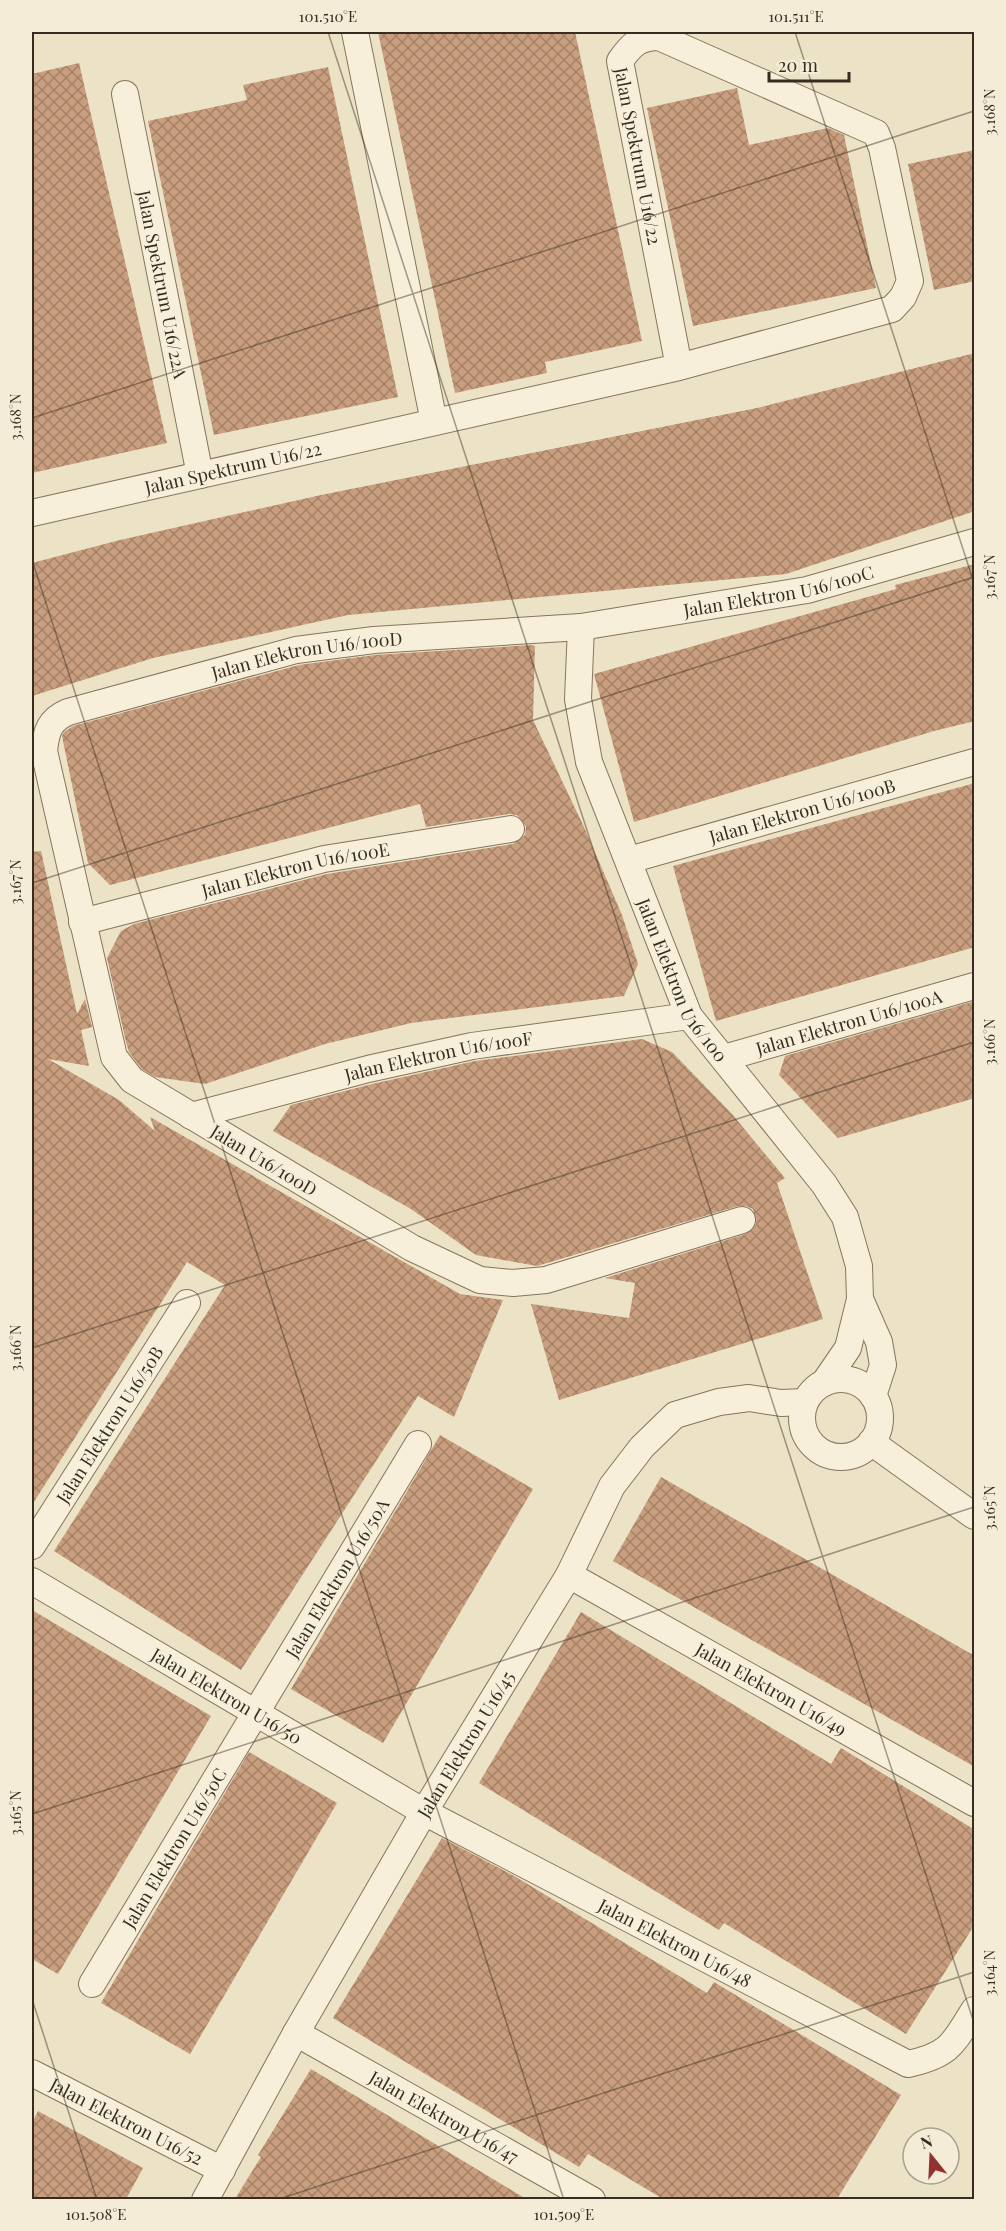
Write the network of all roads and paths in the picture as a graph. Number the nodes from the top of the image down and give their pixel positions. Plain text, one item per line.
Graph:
1 (355, 32) edge
2 (125, 94) dead end
3 (679, 368) junction
4 (434, 422) junction
5 (200, 475) junction
6 (32, 513) edge
7 (975, 542) edge
8 (580, 627) junction
9 (47, 730) joint
10 (975, 762) edge
11 (511, 829) dead end
12 (629, 860) junction
13 (82, 922) junction
14 (975, 986) edge
15 (689, 1016) junction
16 (724, 1058) junction
17 (191, 1116) junction
18 (742, 1220) dead end
19 (860, 1299) junction
20 (187, 1303) dead end
21 (824, 1383) junction
22 (873, 1396) junction
23 (805, 1402) junction
24 (871, 1442) junction
25 (418, 1444) dead end
26 (975, 1516) edge
27 (32, 1546) edge
28 (569, 1575) junction
29 (32, 1581) edge
30 (257, 1713) junction
31 (975, 1803) edge
32 (424, 1812) junction
33 (92, 1984) dead end
34 (975, 2010) edge
35 (296, 2033) junction
36 (34, 2079) edge
37 (222, 2170) junction
38 (205, 2199) edge
39 (592, 2199) edge

1 - 4 street
2 - 5 street, Jalan Spektrum U16/22A
3 - 3 street, Jalan Spektrum U16/22
3 - 4 street, Jalan Spektrum U16/22
4 - 5 street, Jalan Spektrum U16/22
5 - 6 street, Jalan Spektrum U16/22
7 - 8 street, Jalan Elektron U16/100C
8 - 9 street, Jalan Elektron U16/100D
8 - 12 street, Jalan Elektron U16/100
9 - 13 street, Jalan U16/100D
10 - 12 street, Jalan Elektron U16/100B
11 - 13 street, Jalan Elektron U16/100E
12 - 15 street, Jalan Elektron U16/100
13 - 17 street, Jalan U16/100D
14 - 16 street, Jalan Elektron U16/100A
15 - 16 street, Jalan Elektron U16/100
15 - 17 street, Jalan Elektron U16/100F
16 - 19 street, Jalan Elektron U16/100
17 - 18 street, Jalan U16/100D
19 - 21 street
19 - 22 street
20 - 27 street, Jalan Elektron U16/50B
21 - 22 street
21 - 23 street
22 - 24 street
23 - 24 street
23 - 28 street, Jalan Elektron U16/45
24 - 26 street
25 - 30 street, Jalan Elektron U16/50A
28 - 31 street, Jalan Elektron U16/49
28 - 32 street, Jalan Elektron U16/45
29 - 30 street, Jalan Elektron U16/50
30 - 32 street, Jalan Elektron U16/50
30 - 33 street, Jalan Elektron U16/50C
32 - 34 street, Jalan Elektron U16/48
32 - 35 street, Jalan Elektron U16/45
35 - 37 street, Jalan Elektron U16/45
35 - 39 street, Jalan Elektron U16/47
36 - 37 street, Jalan Elektron U16/52
37 - 38 street, Jalan Elektron U16/45

